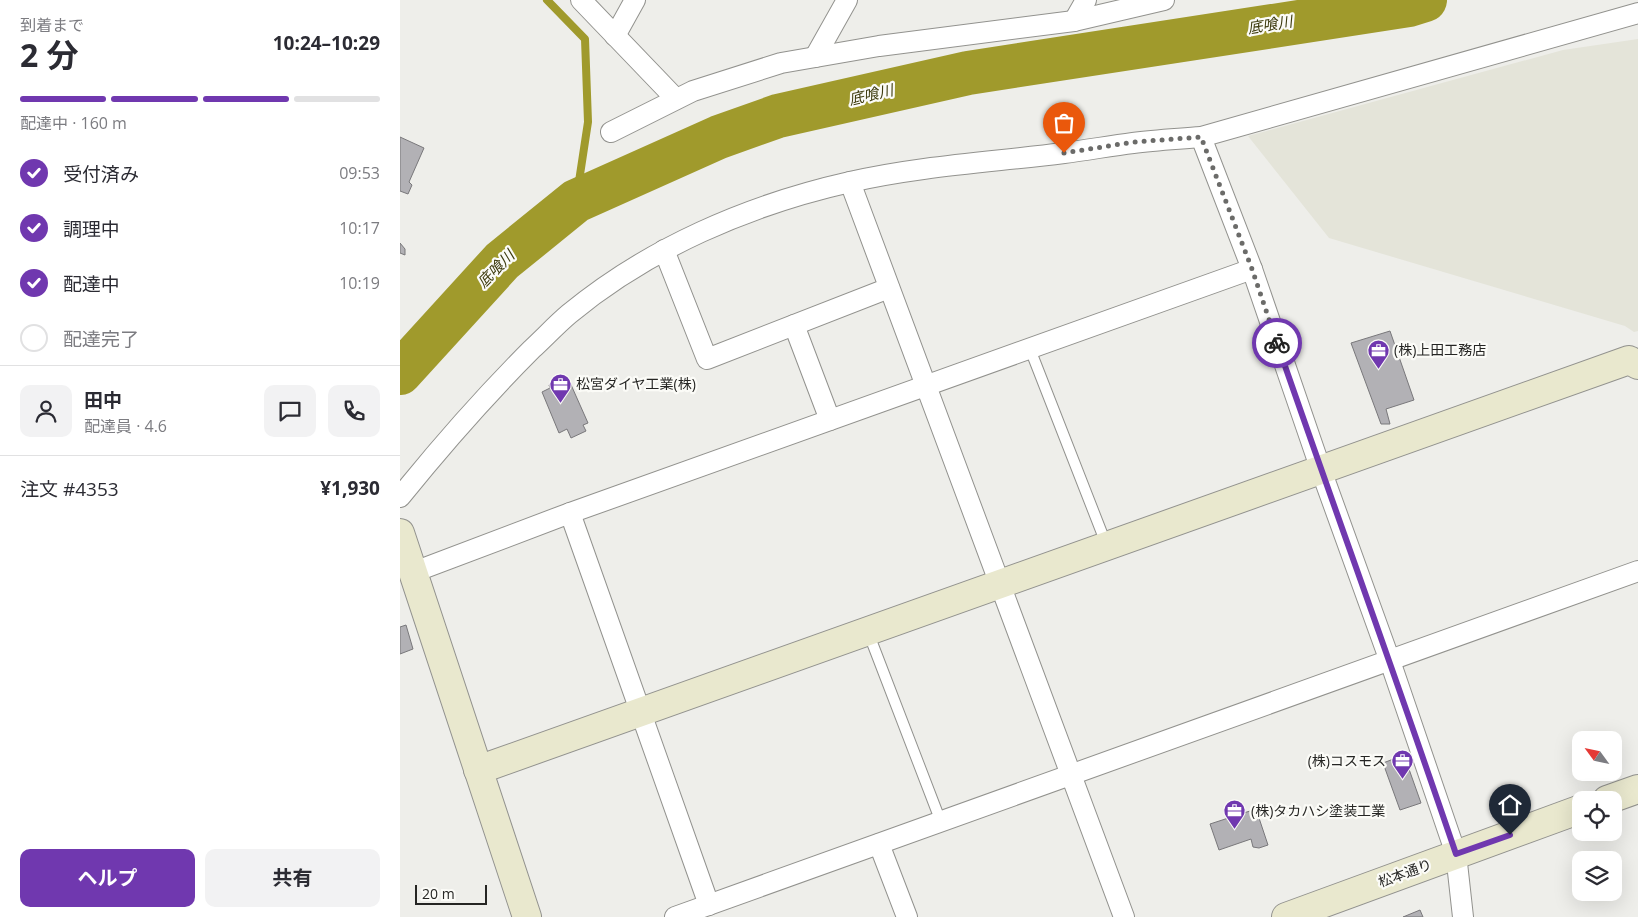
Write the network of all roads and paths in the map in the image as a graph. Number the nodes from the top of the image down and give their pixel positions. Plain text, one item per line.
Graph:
1 (581, 0) edge
2 (634, 0) edge
3 (848, 0) edge
4 (1086, 0) edge
5 (1164, 0) edge
6 (1638, 13) edge
7 (1074, 21) junction
8 (615, 36) junction
9 (815, 57) junction
10 (676, 99) junction
11 (611, 132) dead end
12 (1201, 137) junction
13 (850, 182) junction
14 (664, 250) junction
15 (1252, 269) junction
16 (889, 288) junction
17 (794, 326) junction
18 (1030, 349) junction
19 (1638, 365) edge
20 (926, 386) junction
21 (830, 420) junction
22 (1321, 470) junction
23 (400, 497) edge
24 (570, 513) junction
25 (400, 534) edge
26 (1107, 546) junction
27 (1638, 571) edge
28 (414, 572) junction
29 (999, 584) junction
30 (867, 631) junction
31 (1390, 661) junction
32 (640, 712) junction
33 (478, 770) junction
34 (1071, 776) junction
35 (1638, 789) edge
36 (1622, 795) edge
37 (1572, 812) edge
38 (941, 822) junction
39 (879, 844) junction
40 (1456, 854) junction
41 (709, 905) junction
42 (527, 917) edge
43 (675, 917) edge
44 (907, 917) edge
45 (1124, 917) edge
46 (1286, 917) edge
47 (1463, 917) edge

1 - 8 street
2 - 8 street
3 - 9 street
4 - 7 street
5 - 7 street
6 - 12 street
7 - 9 street
8 - 10 street
9 - 10 street
10 - 11 street
12 - 13 street
12 - 15 street
13 - 14 street
13 - 16 street
14 - 17 street
14 - 23 street
15 - 18 street
15 - 22 street
16 - 17 street
16 - 20 street
17 - 21 street
18 - 20 street
18 - 26 lane
19 - 22 street
20 - 21 street
20 - 29 street
21 - 24 street
22 - 26 street
22 - 31 street
24 - 28 street
24 - 32 street
25 - 28 street
26 - 29 street
27 - 31 street
28 - 33 street
29 - 30 street
29 - 34 street
30 - 32 street
30 - 38 lane
31 - 34 street
31 - 40 street
32 - 33 street
32 - 41 street
33 - 42 street
34 - 38 street
34 - 45 street
35 - 36 street
37 - 40 street, 松本通り
38 - 39 street
39 - 41 street
39 - 44 street
40 - 46 street, 松本通り
40 - 47 street
41 - 43 street

